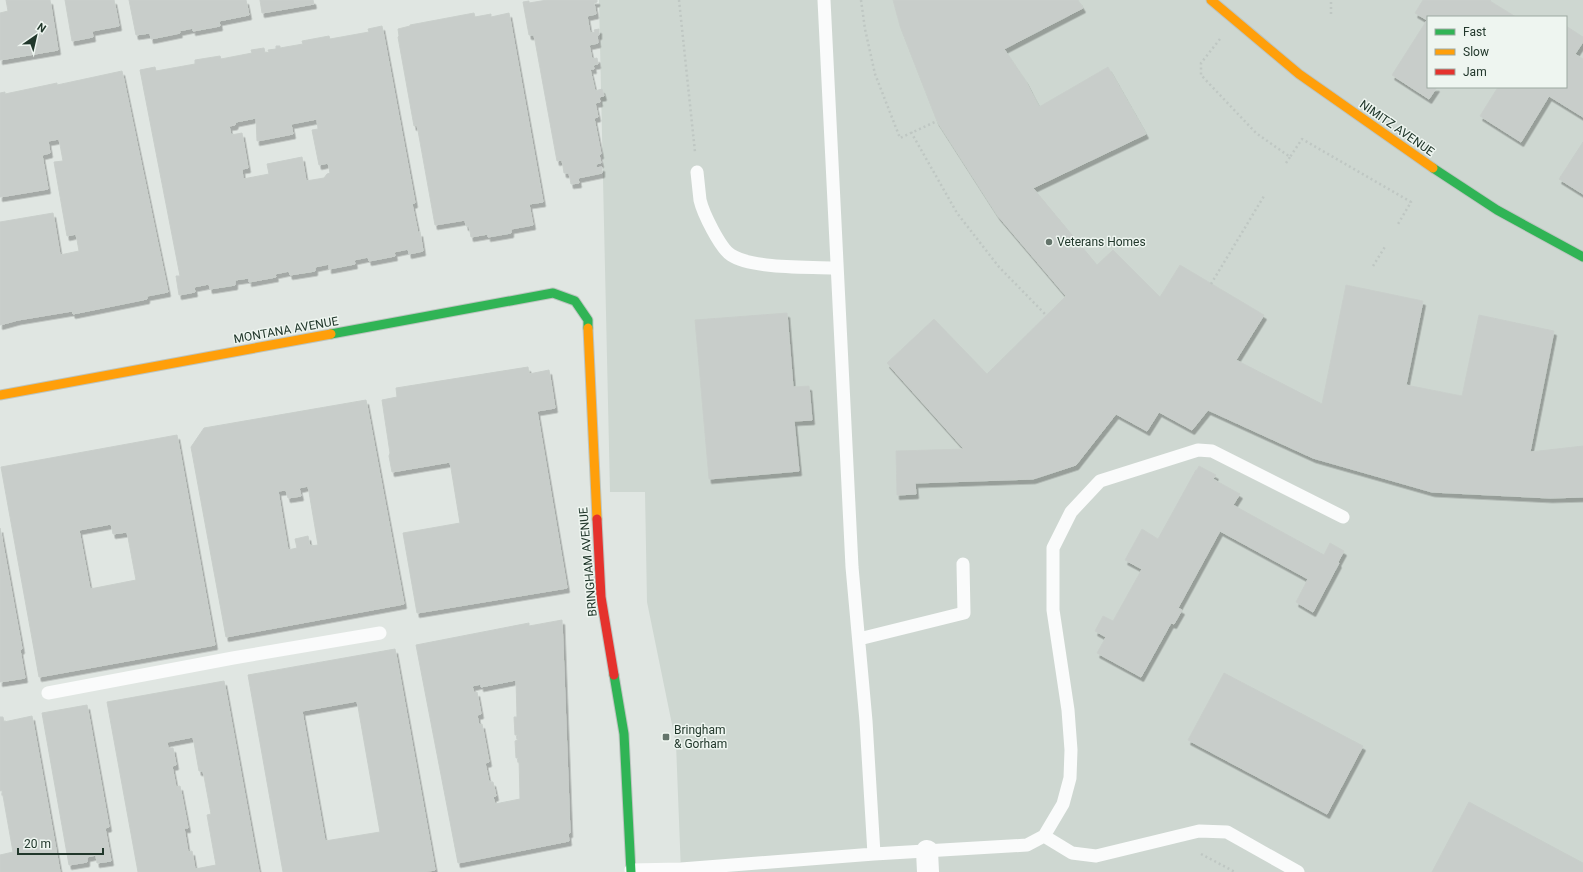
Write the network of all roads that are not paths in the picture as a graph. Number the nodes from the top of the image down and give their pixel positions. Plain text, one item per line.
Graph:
1 (824, 0) edge
2 (1211, 0) edge
3 (697, 172) road end
4 (1583, 257) edge
5 (837, 268) junction
6 (575, 301) joint
7 (0, 395) edge
8 (1343, 517) dead end
9 (963, 564) dead end
10 (380, 633) dead end
11 (859, 639) junction
12 (48, 693) dead end
13 (1044, 836) junction
14 (874, 854) junction
15 (928, 862) edge
16 (631, 871) edge
17 (1298, 872) edge

1 - 5 lane
2 - 4 street, NIMITZ AVENUE
3 - 5 lane
5 - 11 lane
6 - 7 street, MONTANA AVENUE
6 - 16 street, BRINGHAM AVENUE
8 - 13 lane
9 - 11 lane
10 - 12 lane
11 - 14 lane
13 - 15 lane
13 - 17 lane
14 - 15 lane
14 - 16 lane

